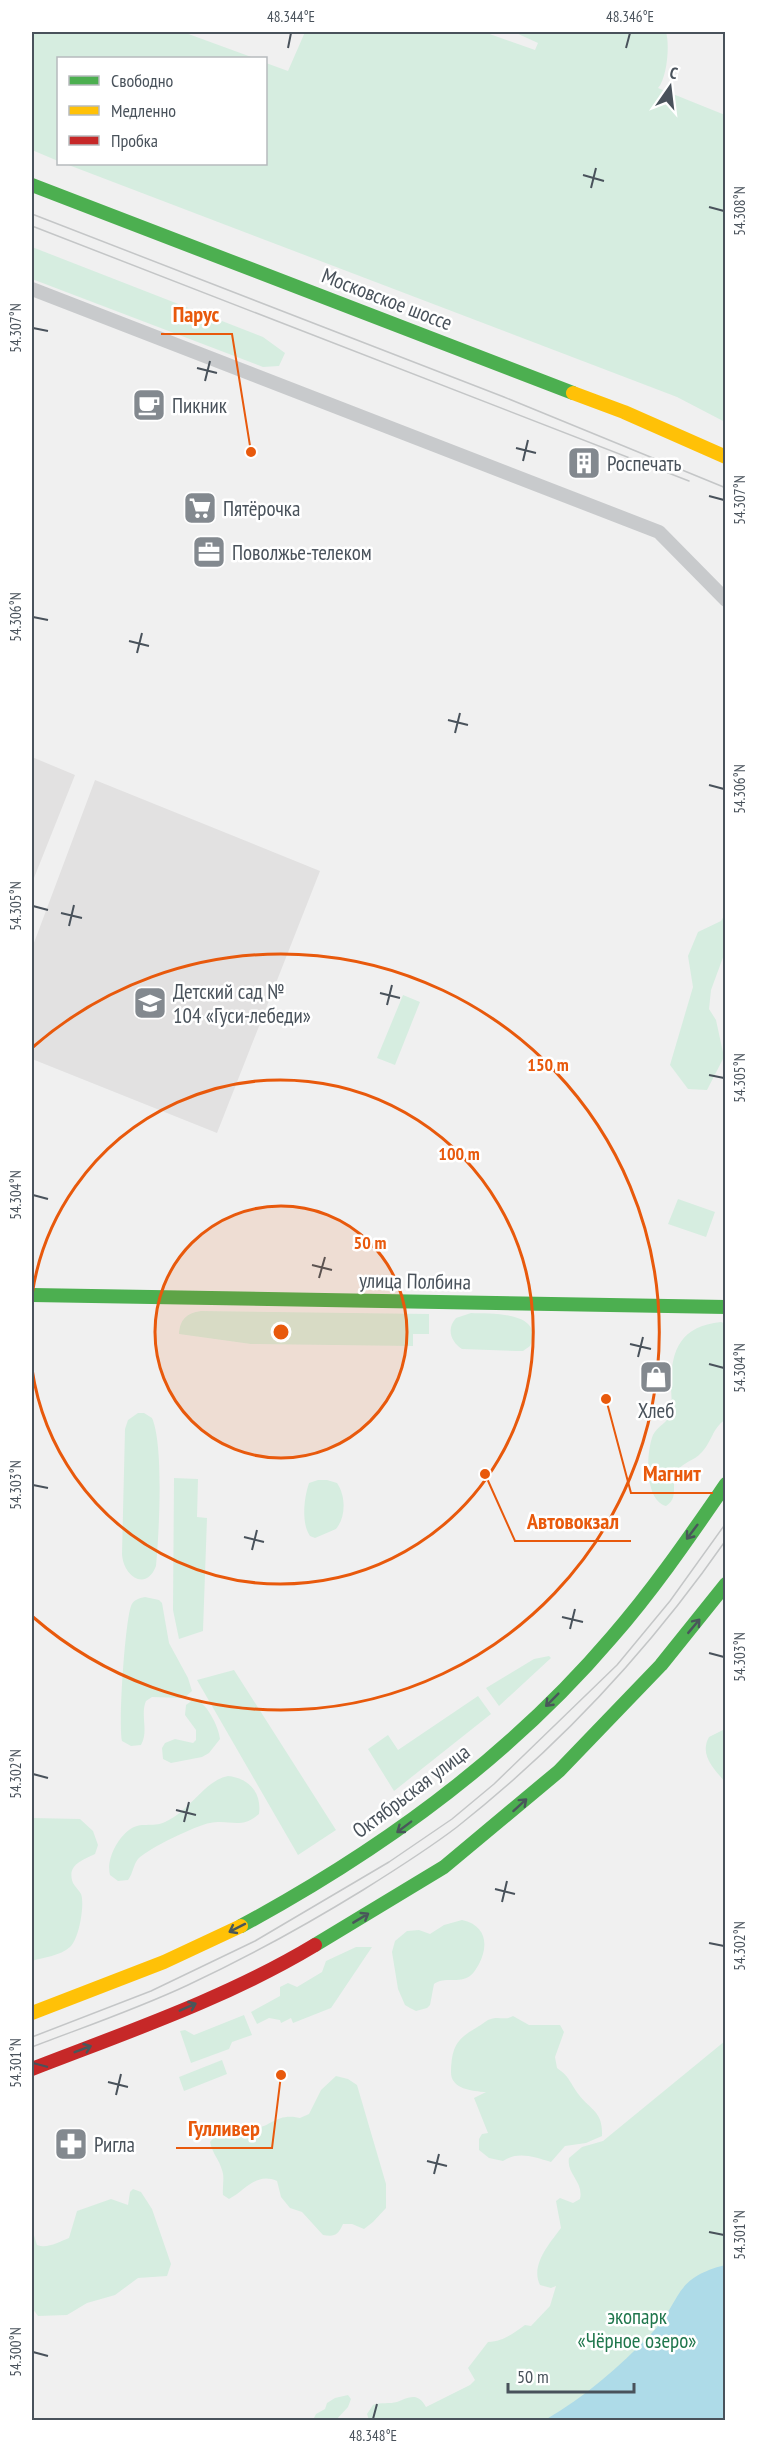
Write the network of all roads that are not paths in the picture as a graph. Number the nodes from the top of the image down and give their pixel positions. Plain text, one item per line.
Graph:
1 (32, 185) edge
2 (32, 289) edge
3 (726, 457) edge
4 (726, 600) edge
5 (32, 1295) edge
6 (726, 1307) edge
7 (726, 1484) edge
8 (726, 1584) edge
9 (32, 2013) edge
10 (32, 2069) edge

1 - 3 main road, Московское шоссе
2 - 4 street
5 - 6 main road, улица Полбина
7 -> 9 main road, Октябрьская улица
10 -> 8 main road

